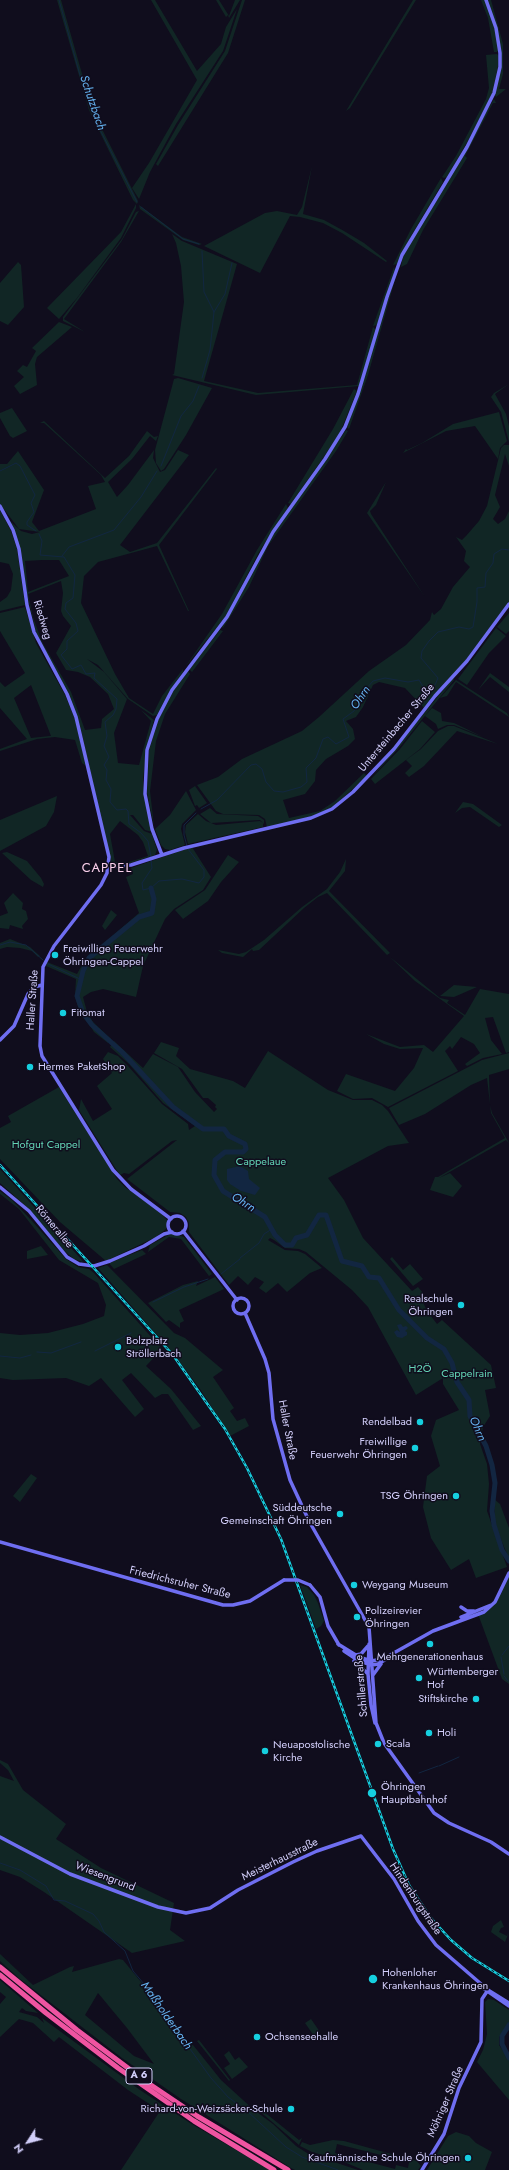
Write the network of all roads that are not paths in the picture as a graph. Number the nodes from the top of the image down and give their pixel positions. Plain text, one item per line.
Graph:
1 (486, 0) edge
2 (0, 506) edge
3 (509, 604) edge
4 (81, 734) joint
5 (162, 855) junction
6 (108, 867) junction
7 (42, 985) junction
8 (0, 1040) edge
9 (0, 1187) edge
10 (171, 1219) junction
11 (169, 1227) junction
12 (183, 1231) junction
13 (172, 1232) junction
14 (164, 1234) junction
15 (237, 1300) junction
16 (245, 1313) junction
17 (0, 1542) edge
18 (509, 1573) edge
19 (495, 1602) junction
20 (461, 1607) dead end
21 (481, 1609) junction
22 (453, 1622) junction
23 (369, 1643) junction
24 (338, 1644) junction
25 (344, 1650) junction
26 (355, 1655) junction
27 (389, 1655) junction
28 (383, 1662) junction
29 (369, 1663) junction
30 (368, 1674) junction
31 (372, 1678) junction
32 (378, 1729) junction
33 (362, 1836) joint
34 (0, 1837) edge
35 (509, 1854) edge
36 (210, 1908) joint
37 (0, 1967) edge
38 (0, 1975) edge
39 (487, 1991) junction
40 (509, 2003) edge
41 (509, 2006) edge
42 (274, 2170) edge
43 (288, 2170) edge
44 (422, 2170) edge

1 - 5 main road
2 - 4 main road, Riedweg
3 - 5 main road, Untersteinbacher Straße
4 - 6 main road, Haller Straße
5 - 6 main road, Untersteinbacher Straße
6 - 7 main road, Haller Straße
7 - 8 main road
7 - 10 main road, Haller Straße
9 - 14 main road, Römerallee
10 - 11 main road
10 - 12 main road
11 - 13 main road
11 - 14 main road, Römerallee
12 - 13 main road
12 - 15 main road
13 - 14 main road, Römerallee
15 - 16 main road
15 - 16 main road
16 - 23 main road, Haller Straße
17 - 24 main road, Friedrichsruher Straße, bridge
18 - 19 main road
19 - 21 main road
19 - 22 main road
20 - 21 main road
21 - 22 main road
22 - 27 main road
23 - 26 main road
23 - 29 main road, Haller Straße
24 - 25 main road, Friedrichsruher Straße
24 - 26 main road, Friedrichsruher Straße
25 - 29 main road, Friedrichsruher Straße
25 - 30 main road
26 - 29 main road, Friedrichsruher Straße
27 - 28 main road
27 - 29 main road
28 - 29 main road
28 - 31 main road
29 - 30 main road, Schillerstraße
29 - 31 main road, Schillerstraße
30 - 32 main road, Schillerstraße
31 - 32 main road, Schillerstraße
32 - 35 main road, Schillerstraße
33 - 36 main road, Meisterhausstraße
33 - 39 main road, Hindenburgstraße
34 - 36 main road, Wiesengrund
37 - 43 highway, A 6
38 - 42 highway, A 6
39 - 40 main road, Hindenburgstraße
39 - 41 main road, Hindenburgstraße
39 - 44 main road, Möhriger Straße

